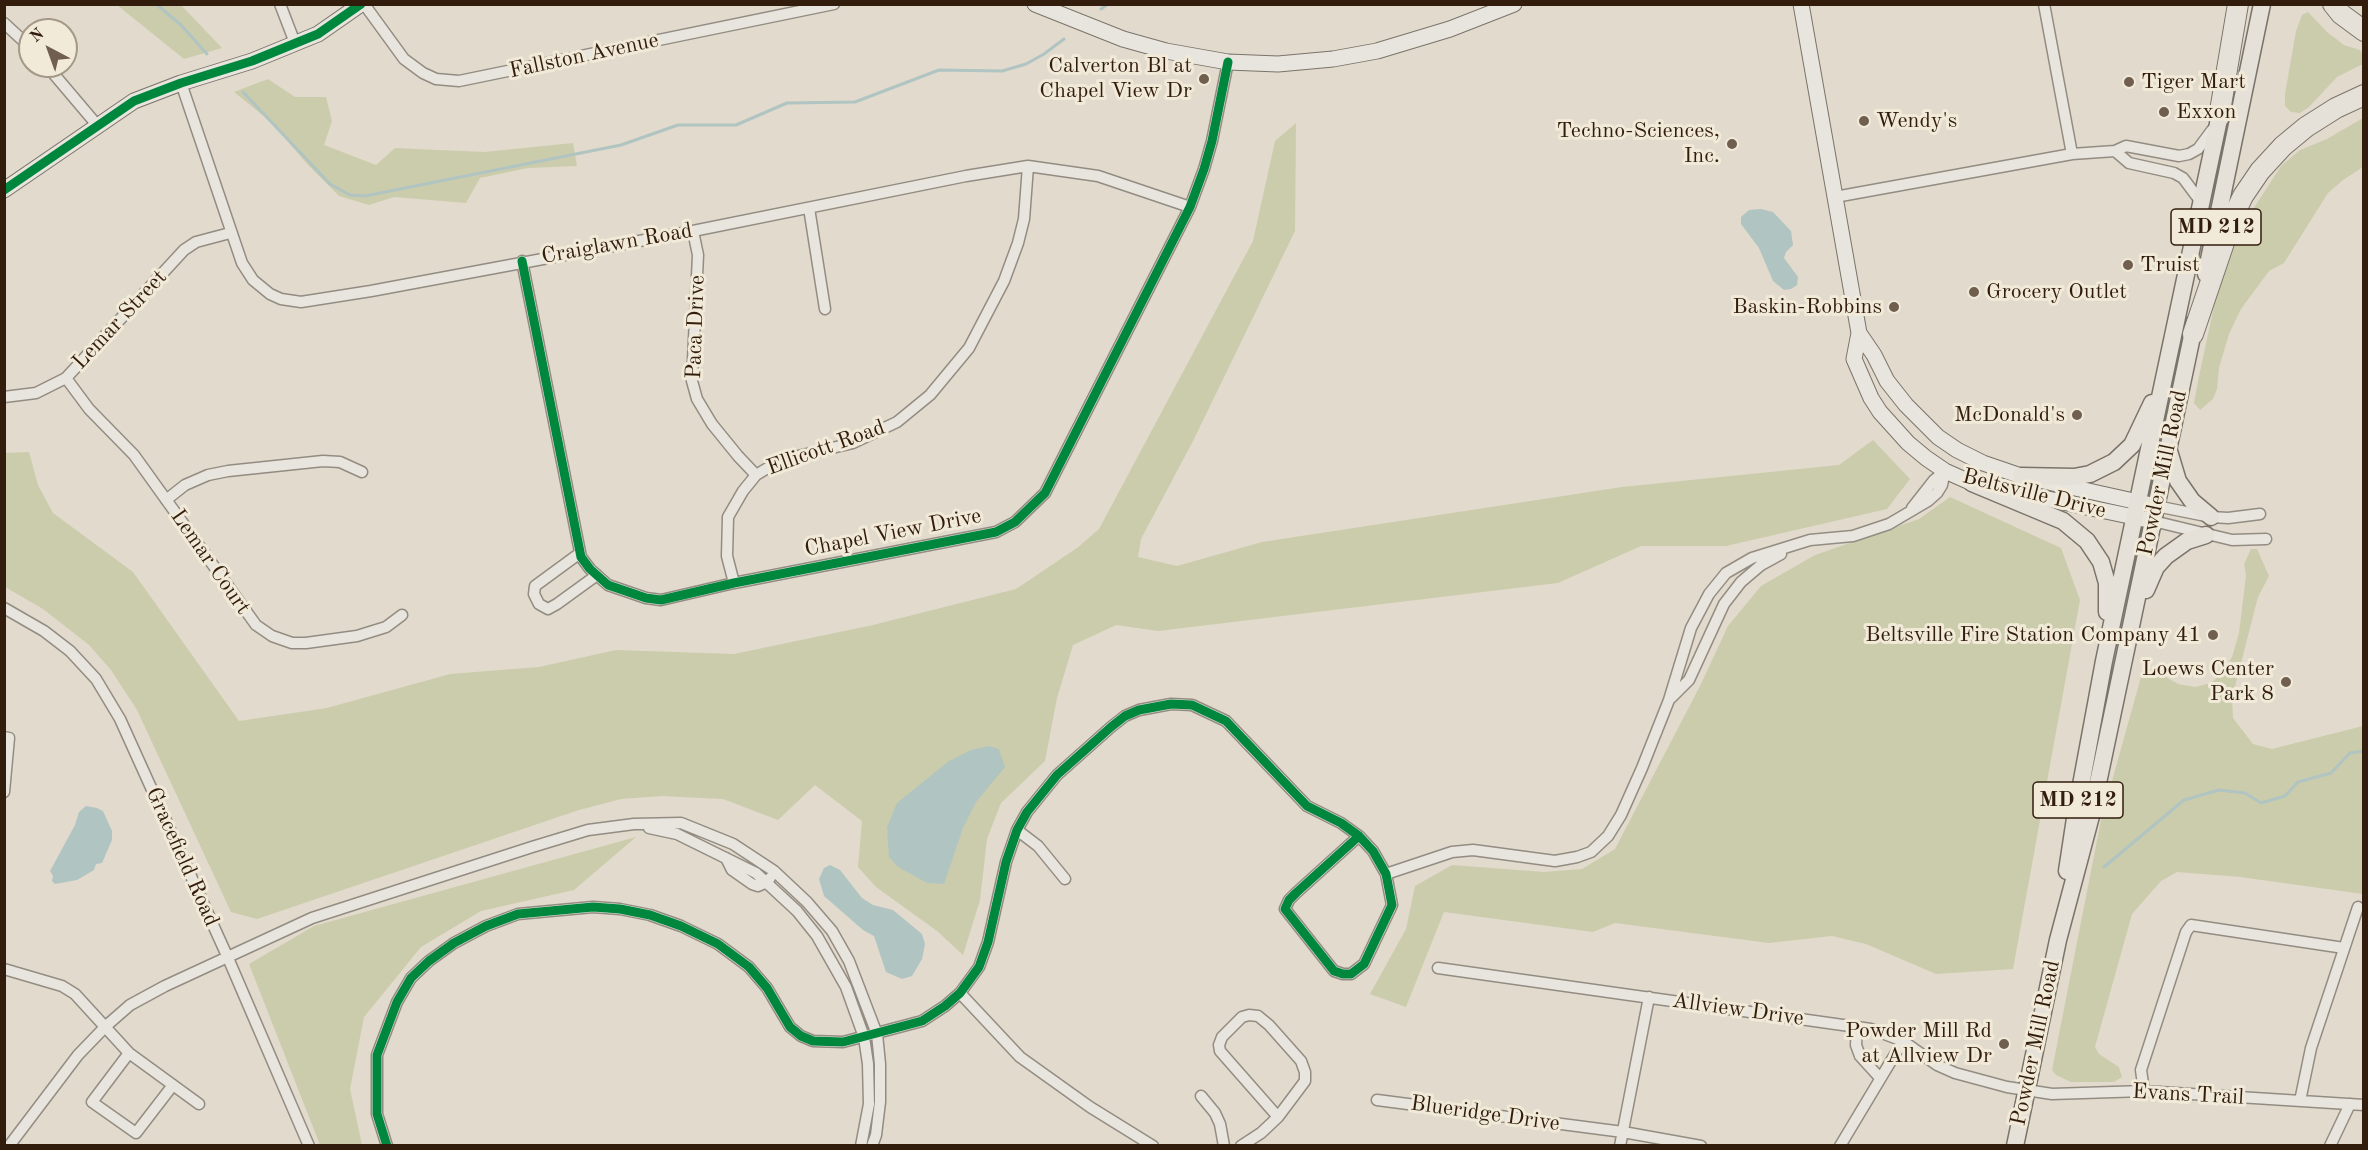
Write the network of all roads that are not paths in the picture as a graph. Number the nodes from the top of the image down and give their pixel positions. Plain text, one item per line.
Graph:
1 (280, 4) edge
2 (363, 4) edge
3 (834, 4) edge
4 (1035, 4) edge
5 (1514, 4) edge
6 (1801, 4) edge
7 (2044, 4) edge
8 (2238, 4) edge
9 (2243, 4) edge
10 (2262, 4) edge
11 (2333, 4) edge
12 (4, 23) edge
13 (2364, 31) edge
14 (18, 36) edge
15 (295, 44) junction
16 (1228, 62) junction
17 (58, 78) edge
18 (181, 83) junction
19 (2364, 94) edge
20 (2219, 117) junction
21 (97, 125) junction
22 (2115, 151) junction
23 (2072, 154) junction
24 (1029, 166) junction
25 (4, 190) edge
26 (1835, 197) junction
27 (2201, 202) junction
28 (1190, 207) junction
29 (809, 208) junction
30 (693, 231) junction
31 (230, 233) junction
32 (522, 261) junction
33 (825, 309) dead end
34 (1859, 333) junction
35 (2193, 334) junction
36 (2165, 375) junction
37 (66, 378) junction
38 (4, 397) edge
39 (2169, 450) junction
40 (362, 471) dead end
41 (1945, 471) junction
42 (756, 475) junction
43 (2021, 476) junction
44 (1972, 483) junction
45 (166, 500) junction
46 (2137, 509) junction
47 (2155, 513) junction
48 (2259, 514) dead end
49 (2211, 517) junction
50 (2206, 536) junction
51 (2266, 539) dead end
52 (1796, 544) junction
53 (580, 553) junction
54 (597, 575) junction
55 (734, 583) junction
56 (1711, 595) junction
57 (1724, 604) junction
58 (4, 608) edge
59 (402, 615) dead end
60 (2104, 661) junction
61 (2123, 666) junction
62 (1669, 700) junction
63 (4, 738) edge
64 (4, 792) edge
65 (634, 824) junction
66 (1017, 830) junction
67 (1359, 837) junction
68 (733, 844) junction
69 (726, 857) junction
70 (774, 871) junction
71 (1386, 874) junction
72 (1065, 879) dead end
73 (767, 882) junction
74 (2358, 907) dead end
75 (2058, 940) junction
76 (2344, 948) junction
77 (228, 958) junction
78 (1438, 968) dead end
79 (4, 969) edge
80 (960, 993) junction
81 (1649, 997) junction
82 (106, 1026) junction
83 (1857, 1027) junction
84 (877, 1034) junction
85 (864, 1037) junction
86 (1903, 1041) junction
87 (129, 1053) junction
88 (1881, 1078) junction
89 (173, 1085) junction
90 (2026, 1089) junction
91 (2144, 1092) junction
92 (1201, 1096) dead end
93 (1377, 1100) dead end
94 (2300, 1101) junction
95 (199, 1104) dead end
96 (2350, 1104) junction
97 (2364, 1105) edge
98 (1278, 1117) junction
99 (1623, 1132) junction
100 (9, 1146) edge
101 (309, 1146) edge
102 (387, 1146) edge
103 (861, 1146) edge
104 (872, 1146) edge
105 (1153, 1146) edge
106 (1224, 1146) edge
107 (1241, 1146) edge
108 (1620, 1146) edge
109 (1701, 1146) edge
110 (1840, 1146) edge
111 (2015, 1146) edge
112 (2330, 1146) edge

1 - 15 street
2 - 3 street, Fallston Avenue
2 - 15 street
4 - 16 street
5 - 16 street
6 - 26 street, Beltsville Drive
7 - 23 street
8 - 20 highway
9 - 20 main road, Powder Mill Road / MD 212
10 - 35 main road, Powder Mill Road / MD 212
11 - 13 highway
12 - 14 street
15 - 18 street
16 - 28 street, Chapel View Drive
17 - 21 street
18 - 21 street
18 - 31 street, Craiglawn Road
19 - 35 highway
20 - 22 street
20 - 27 main road, Powder Mill Road / MD 212
21 - 25 street
22 - 23 street
22 - 27 street
23 - 26 street
24 - 28 street, Craiglawn Road
24 - 29 street, Craiglawn Road
24 - 42 street, Ellicott Road
26 - 34 street, Beltsville Drive
27 - 36 main road, Powder Mill Road / MD 212
28 - 55 street, Chapel View Drive
29 - 30 street, Craiglawn Road
29 - 33 street
30 - 32 street, Craiglawn Road
30 - 42 street, Paca Drive
31 - 32 street, Craiglawn Road
31 - 37 street, Lemar Street
32 - 53 street, Chapel View Drive
34 - 41 street, Beltsville Drive
34 - 43 street, Beltsville Drive
35 - 39 main road, Powder Mill Road / MD 212
36 - 43 main road
36 - 46 main road, Powder Mill Road / MD 212
37 - 38 street, Lemar Street
37 - 45 street, Lemar Court
39 - 47 main road, Powder Mill Road / MD 212
39 - 49 main road
40 - 45 street
41 - 44 street, Beltsville Drive
41 - 52 street
42 - 55 street, Ellicott Road
43 - 46 street, Beltsville Drive
44 - 46 street, Beltsville Drive
44 - 60 main road
45 - 59 street, Lemar Court
46 - 47 street, Beltsville Drive
46 - 60 main road, Powder Mill Road / MD 212
47 - 49 street
47 - 50 street
47 - 61 main road, Powder Mill Road / MD 212
48 - 49 street
50 - 51 street
50 - 61 main road
52 - 56 street
52 - 57 street
53 - 54 street, Chapel View Drive
53 - 54 street
54 - 55 street, Chapel View Drive
56 - 57 street
56 - 62 street
57 - 62 street
58 - 77 street, Gracefield Road
60 - 75 main road, Powder Mill Road / MD 212
61 - 75 main road, Powder Mill Road / MD 212
62 - 71 street
63 - 64 street
65 - 68 street
65 - 69 street
65 - 77 street
66 - 67 street
66 - 72 street
66 - 80 street
67 - 71 street
67 - 71 street
68 - 69 street
68 - 70 street
69 - 73 street
70 - 73 street
70 - 84 street
73 - 85 street
74 - 76 street
75 - 90 main road, Powder Mill Road / MD 212
76 - 91 street
76 - 94 street
77 - 82 street
77 - 101 street, Gracefield Road
78 - 81 street, Allview Drive
79 - 82 street
80 - 84 street
80 - 105 street
81 - 83 street, Allview Drive
81 - 99 street
82 - 87 street
82 - 100 street
83 - 86 street, Allview Drive
83 - 88 street
84 - 85 street
84 - 104 street
85 - 102 street
85 - 103 street
86 - 88 street
86 - 90 street, Allview Drive
87 - 89 street
87 - 89 street
88 - 110 street
89 - 95 street
90 - 91 street, Evans Trail
90 - 111 main road, Powder Mill Road / MD 212
91 - 94 street, Evans Trail
92 - 106 street
93 - 99 street, Blueridge Drive
94 - 96 street, Evans Trail
96 - 97 street, Evans Trail
96 - 112 street
98 - 98 street
98 - 107 street
99 - 108 street
99 - 109 street, Blueridge Drive

